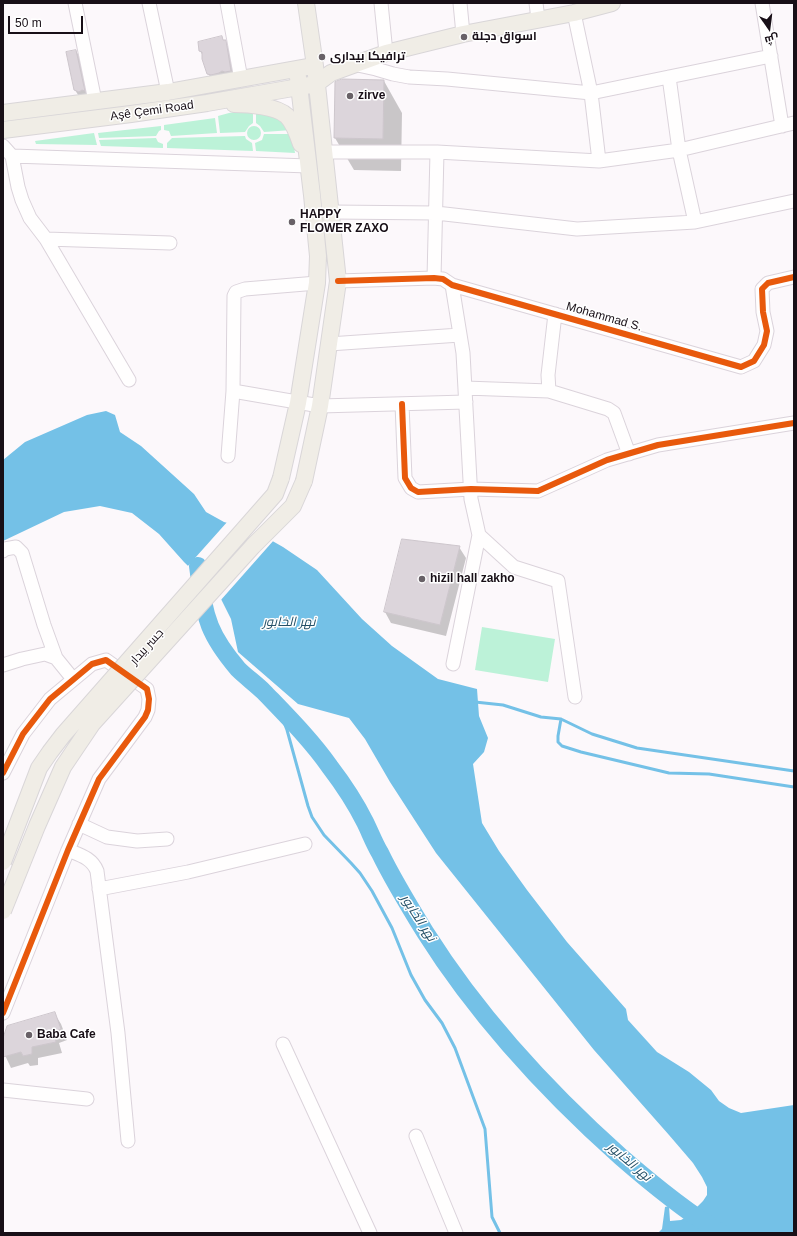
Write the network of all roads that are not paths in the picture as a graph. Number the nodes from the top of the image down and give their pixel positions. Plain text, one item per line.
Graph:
1 (75, 3) edge
2 (149, 3) edge
3 (227, 3) edge
4 (306, 3) edge
5 (381, 3) edge
6 (460, 3) edge
7 (536, 3) edge
8 (612, 3) edge
9 (762, 3) edge
10 (574, 13) junction
11 (538, 19) junction
12 (463, 34) junction
13 (386, 54) junction
14 (771, 56) junction
15 (353, 64) junction
16 (315, 66) junction
17 (297, 68) junction
18 (331, 73) junction
19 (669, 78) junction
20 (241, 79) junction
21 (316, 84) junction
22 (300, 87) junction
23 (168, 92) junction
24 (592, 93) junction
25 (96, 101) junction
26 (207, 103) junction
27 (3, 113) edge
28 (788, 125) edge
29 (3, 130) edge
30 (680, 150) junction
31 (7, 151) edge
32 (324, 152) junction
33 (437, 152) junction
34 (599, 161) junction
35 (309, 166) junction
36 (794, 201) edge
37 (331, 212) junction
38 (436, 213) junction
39 (695, 222) junction
40 (46, 239) junction
41 (170, 244) dead end
42 (794, 277) edge
43 (434, 278) junction
44 (338, 281) junction
45 (317, 283) junction
46 (452, 285) junction
47 (555, 314) junction
48 (460, 335) junction
49 (329, 344) junction
50 (129, 380) dead end
51 (465, 388) junction
52 (233, 391) junction
53 (549, 391) junction
54 (466, 402) junction
55 (298, 403) junction
56 (402, 404) junction
57 (320, 406) junction
58 (794, 423) edge
59 (629, 454) junction
60 (228, 456) dead end
61 (471, 489) junction
62 (479, 535) junction
63 (3, 551) edge
64 (56, 658) junction
65 (453, 664) dead end
66 (3, 665) edge
67 (73, 679) junction
68 (575, 697) dead end
69 (3, 774) edge
70 (79, 824) junction
71 (168, 838) dead end
72 (305, 844) dead end
73 (68, 850) junction
74 (3, 862) edge
75 (99, 889) junction
76 (3, 911) edge
77 (3, 1013) edge
78 (283, 1044) dead end
79 (3, 1090) edge
80 (87, 1099) dead end
81 (416, 1136) dead end
82 (128, 1141) dead end
83 (370, 1233) edge
84 (456, 1233) edge

1 - 25 street
2 - 23 street
3 - 20 street
4 - 16 main road, جسر بيدار
5 - 13 street
6 - 12 street
7 - 11 street
8 - 10 main road
9 - 14 street
10 - 11 main road
10 - 24 street
11 - 12 main road
12 - 13 main road
13 - 15 main road
14 - 19 street
14 - 28 street
15 - 18 main road
15 - 24 street
16 - 17 main road, Aşê Çemi Road
16 - 18 main road
16 - 21 main road, جسر بيدار
17 - 20 main road, Aşê Çemi Road
17 - 22 main road
18 - 21 main road
19 - 24 street
19 - 30 street
20 - 23 main road, Aşê Çemi Road
21 - 22 main road, Aşê Çemi Road
21 - 32 main road, جسر بيدار
22 - 26 main road, Aşê Çemi Road
22 - 35 main road
23 - 25 main road, Aşê Çemi Road
24 - 34 street
25 - 27 main road, Aşê Çemi Road
26 - 29 main road, Aşê Çemi Road
26 - 35 main road
28 - 30 street
30 - 34 street
30 - 39 street
31 - 35 street
31 - 40 street
32 - 33 street
32 - 37 main road, جسر بيدار
33 - 34 street
33 - 38 street
35 - 45 main road, جسر بيدار
36 - 39 street
37 - 38 street
37 - 44 main road, جسر بيدار
38 - 39 street
38 - 43 street
40 - 41 street
40 - 50 street
42 - 47 street, Mohammad S.
43 - 44 street, Mohammad S.
43 - 46 street, Mohammad S.
44 - 49 main road, جسر بيدار
45 - 52 street
45 - 55 main road, جسر بيدار
46 - 47 street, Mohammad S.
46 - 48 street
47 - 53 street
48 - 49 street
48 - 51 street
49 - 57 main road, جسر بيدار
51 - 53 street
51 - 54 street
52 - 55 street
52 - 60 street
53 - 59 street
54 - 56 street
54 - 61 street
55 - 57 street
55 - 74 main road, جسر بيدار, bridge
56 - 57 street
56 - 61 street
57 - 76 main road, جسر بيدار, bridge
58 - 59 street
59 - 61 street
61 - 62 street
62 - 65 street
62 - 68 street
63 - 64 street
64 - 66 street
64 - 67 street
67 - 69 street
67 - 70 street
70 - 71 street
70 - 73 street
72 - 75 street
73 - 75 street
73 - 77 street
75 - 82 street
78 - 83 street
79 - 80 street
81 - 84 street

